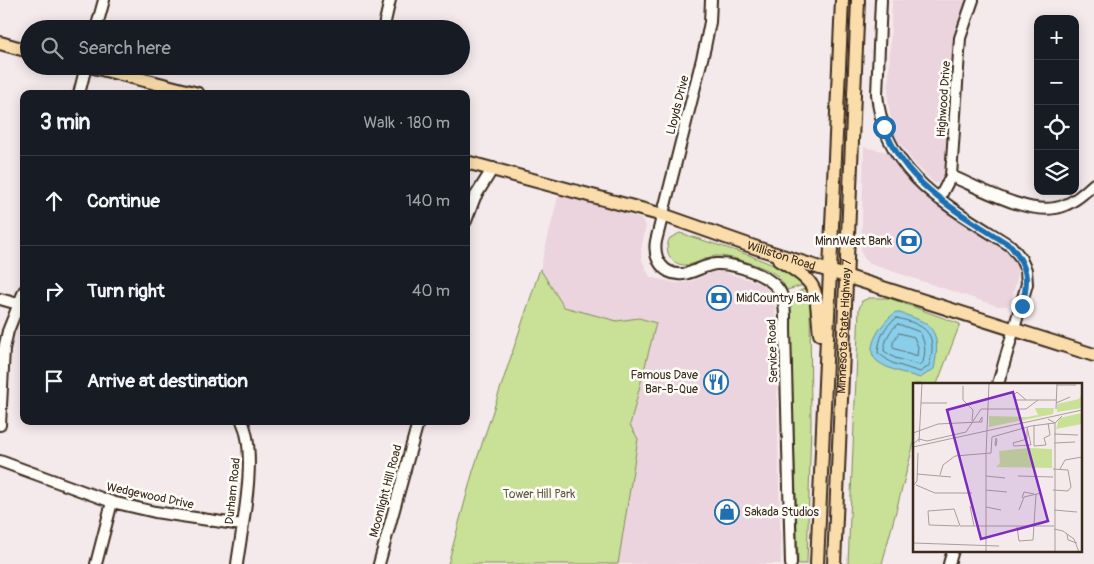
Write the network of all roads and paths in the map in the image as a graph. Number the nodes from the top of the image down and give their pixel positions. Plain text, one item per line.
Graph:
1 (104, 0) edge
2 (390, 0) edge
3 (711, 0) edge
4 (842, 0) edge
5 (858, 0) edge
6 (881, 0) edge
7 (973, 0) edge
8 (98, 20) edge
9 (385, 20) edge
10 (0, 43) edge
11 (20, 49) edge
12 (85, 75) edge
13 (123, 75) edge
14 (80, 90) edge
15 (182, 90) edge
16 (470, 163) edge
17 (493, 168) junction
18 (951, 176) junction
19 (1094, 184) edge
20 (939, 199) junction
21 (470, 210) edge
22 (663, 215) junction
23 (757, 248) junction
24 (829, 270) junction
25 (846, 276) junction
26 (0, 299) edge
27 (20, 300) edge
28 (18, 304) junction
29 (1013, 329) junction
30 (1094, 355) edge
31 (824, 381) junction
32 (998, 383) edge
33 (0, 424) edge
34 (243, 425) edge
35 (417, 426) dead end
36 (0, 461) edge
37 (112, 502) junction
38 (242, 525) junction
39 (96, 564) edge
40 (237, 564) edge
41 (379, 564) edge
42 (791, 564) edge
43 (816, 564) edge
44 (834, 564) edge

1 - 8 street
2 - 9 street
3 - 22 street, Lloyds Drive
4 - 24 main road, Minnesota State Highway 7
5 - 25 main road, Minnesota State Highway 7
6 - 20 street
7 - 18 street, Highwood Drive
10 - 11 main road
12 - 14 street
13 - 15 main road
16 - 17 main road, Williston Road
17 - 21 street
17 - 22 main road, Williston Road
18 - 19 street
18 - 20 street, Highwood Drive
20 - 29 street
22 - 23 main road, Williston Road
22 - 42 street, Service Road
23 - 24 main road, Williston Road
23 - 31 main road
24 - 25 main road, Williston Road
24 - 31 main road, Minnesota State Highway 7
25 - 29 main road, Williston Road
25 - 44 main road, Minnesota State Highway 7
26 - 28 street
27 - 28 street
28 - 33 street
29 - 30 main road, Williston Road
29 - 32 street
31 - 43 main road, Minnesota State Highway 7
34 - 38 street, Durham Road
35 - 41 street, Moonlight Hill Road
36 - 37 street, Wedgewood Drive
37 - 38 street, Wedgewood Drive
37 - 39 street
38 - 40 street, Durham Road

